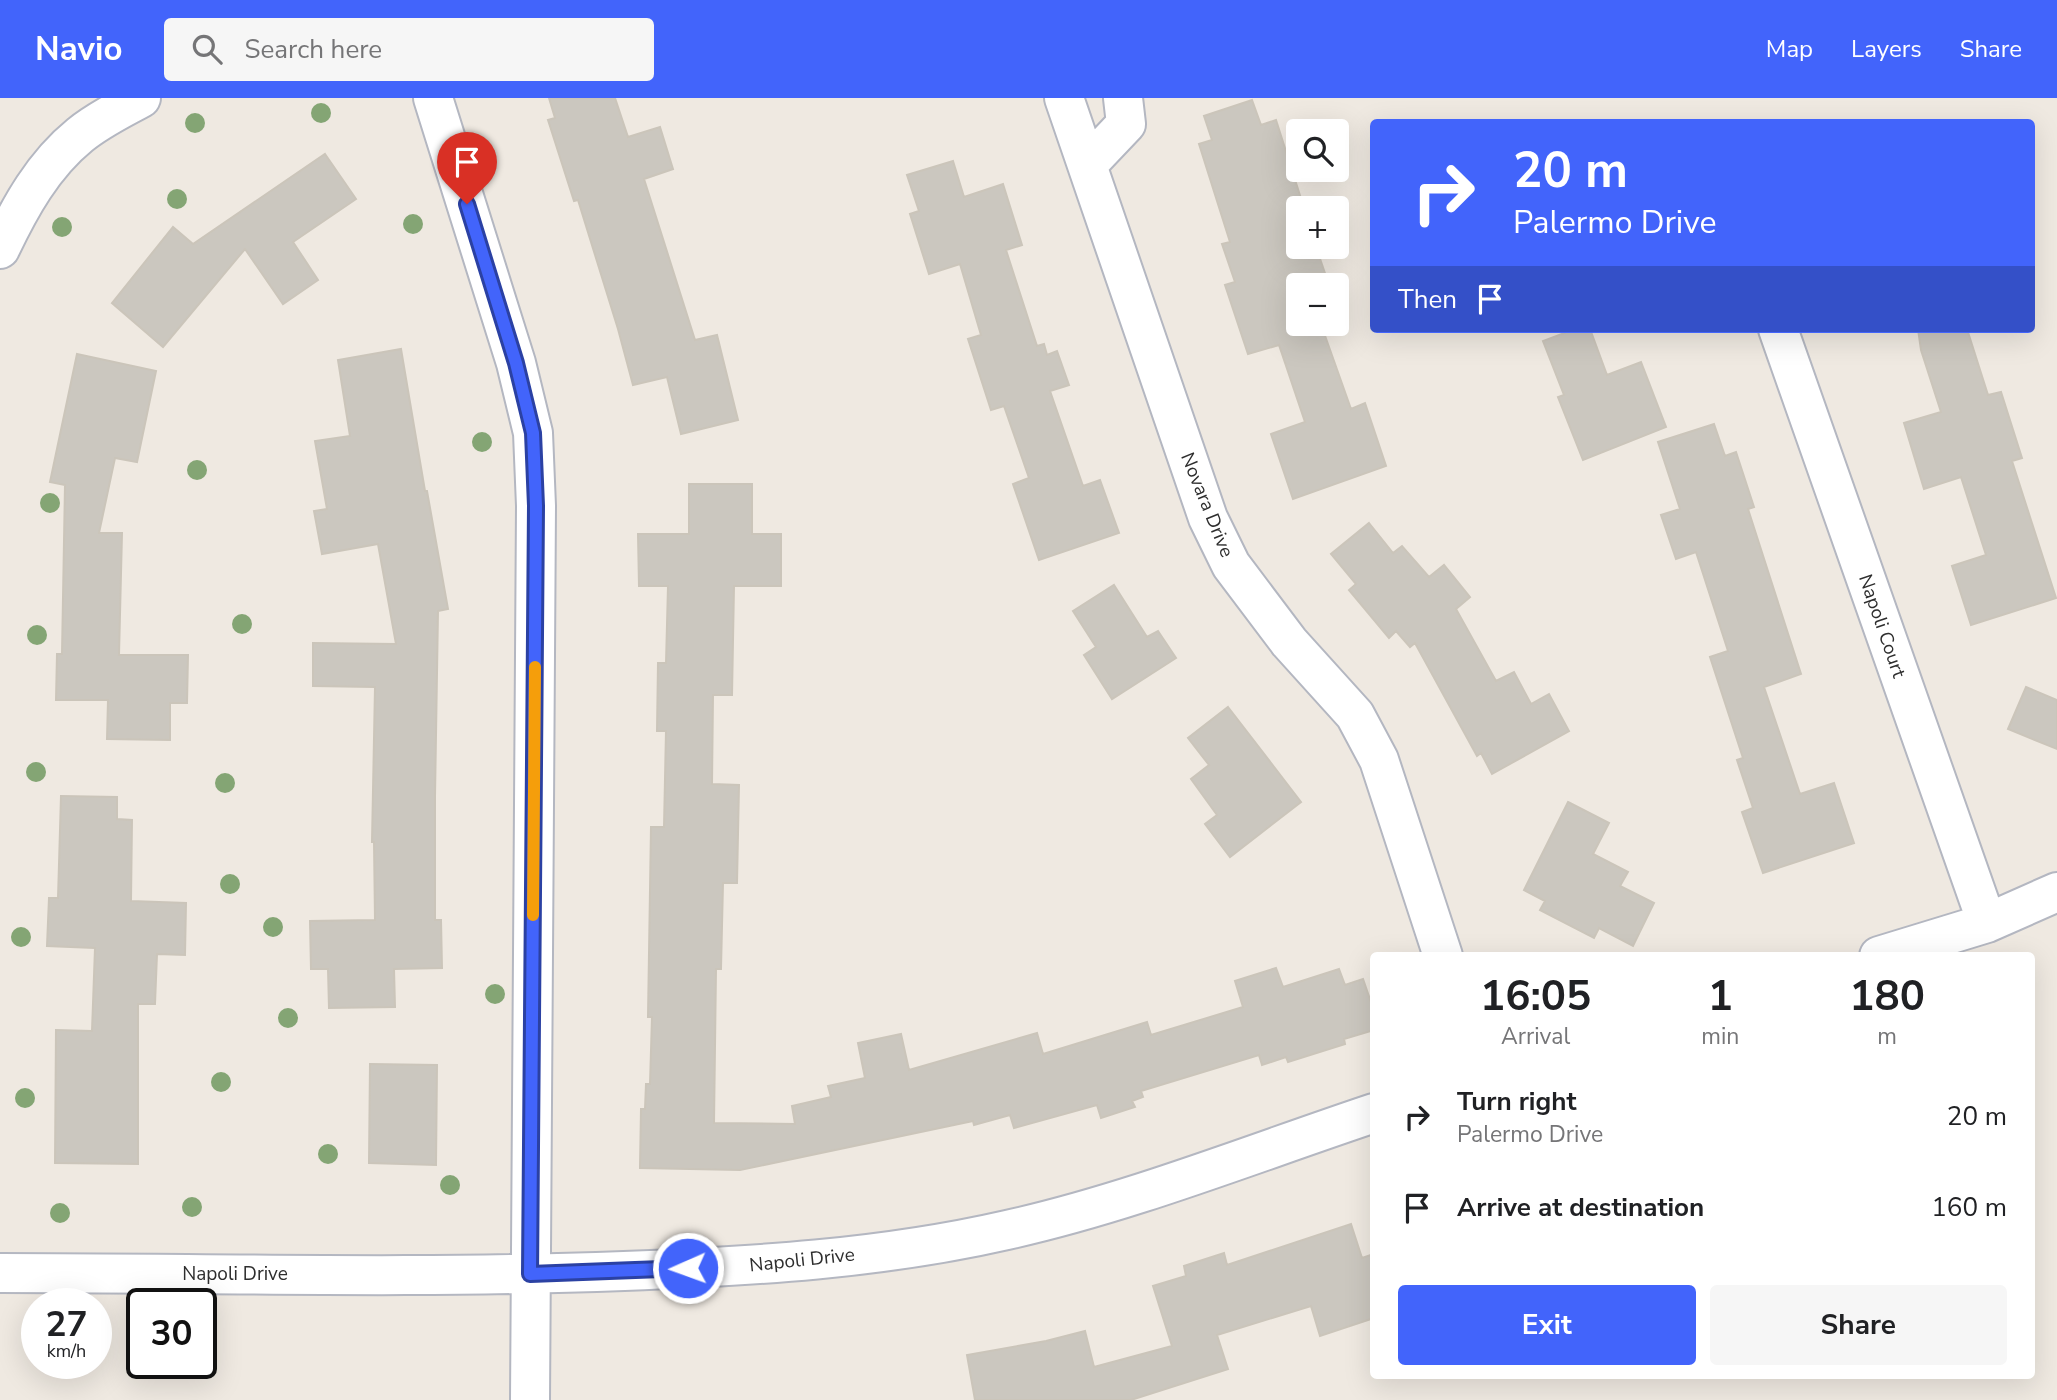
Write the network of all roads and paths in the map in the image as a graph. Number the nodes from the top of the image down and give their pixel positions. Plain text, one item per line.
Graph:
1 (141, 98) edge
2 (433, 98) edge
3 (1064, 98) edge
4 (1123, 98) edge
5 (1088, 164) junction
6 (0, 249) edge
7 (1779, 333) edge
8 (2057, 892) edge
9 (1987, 923) junction
10 (1442, 952) edge
11 (1892, 952) edge
12 (1370, 1114) edge
13 (0, 1273) edge
14 (530, 1274) junction
15 (530, 1400) edge

1 - 6 street
2 - 14 street
3 - 5 street, Novara Drive
4 - 5 street
5 - 10 street, Novara Drive
7 - 9 street, Napoli Court
8 - 9 street
9 - 11 street
12 - 14 street, Napoli Drive
13 - 14 street, Napoli Drive
14 - 15 street

